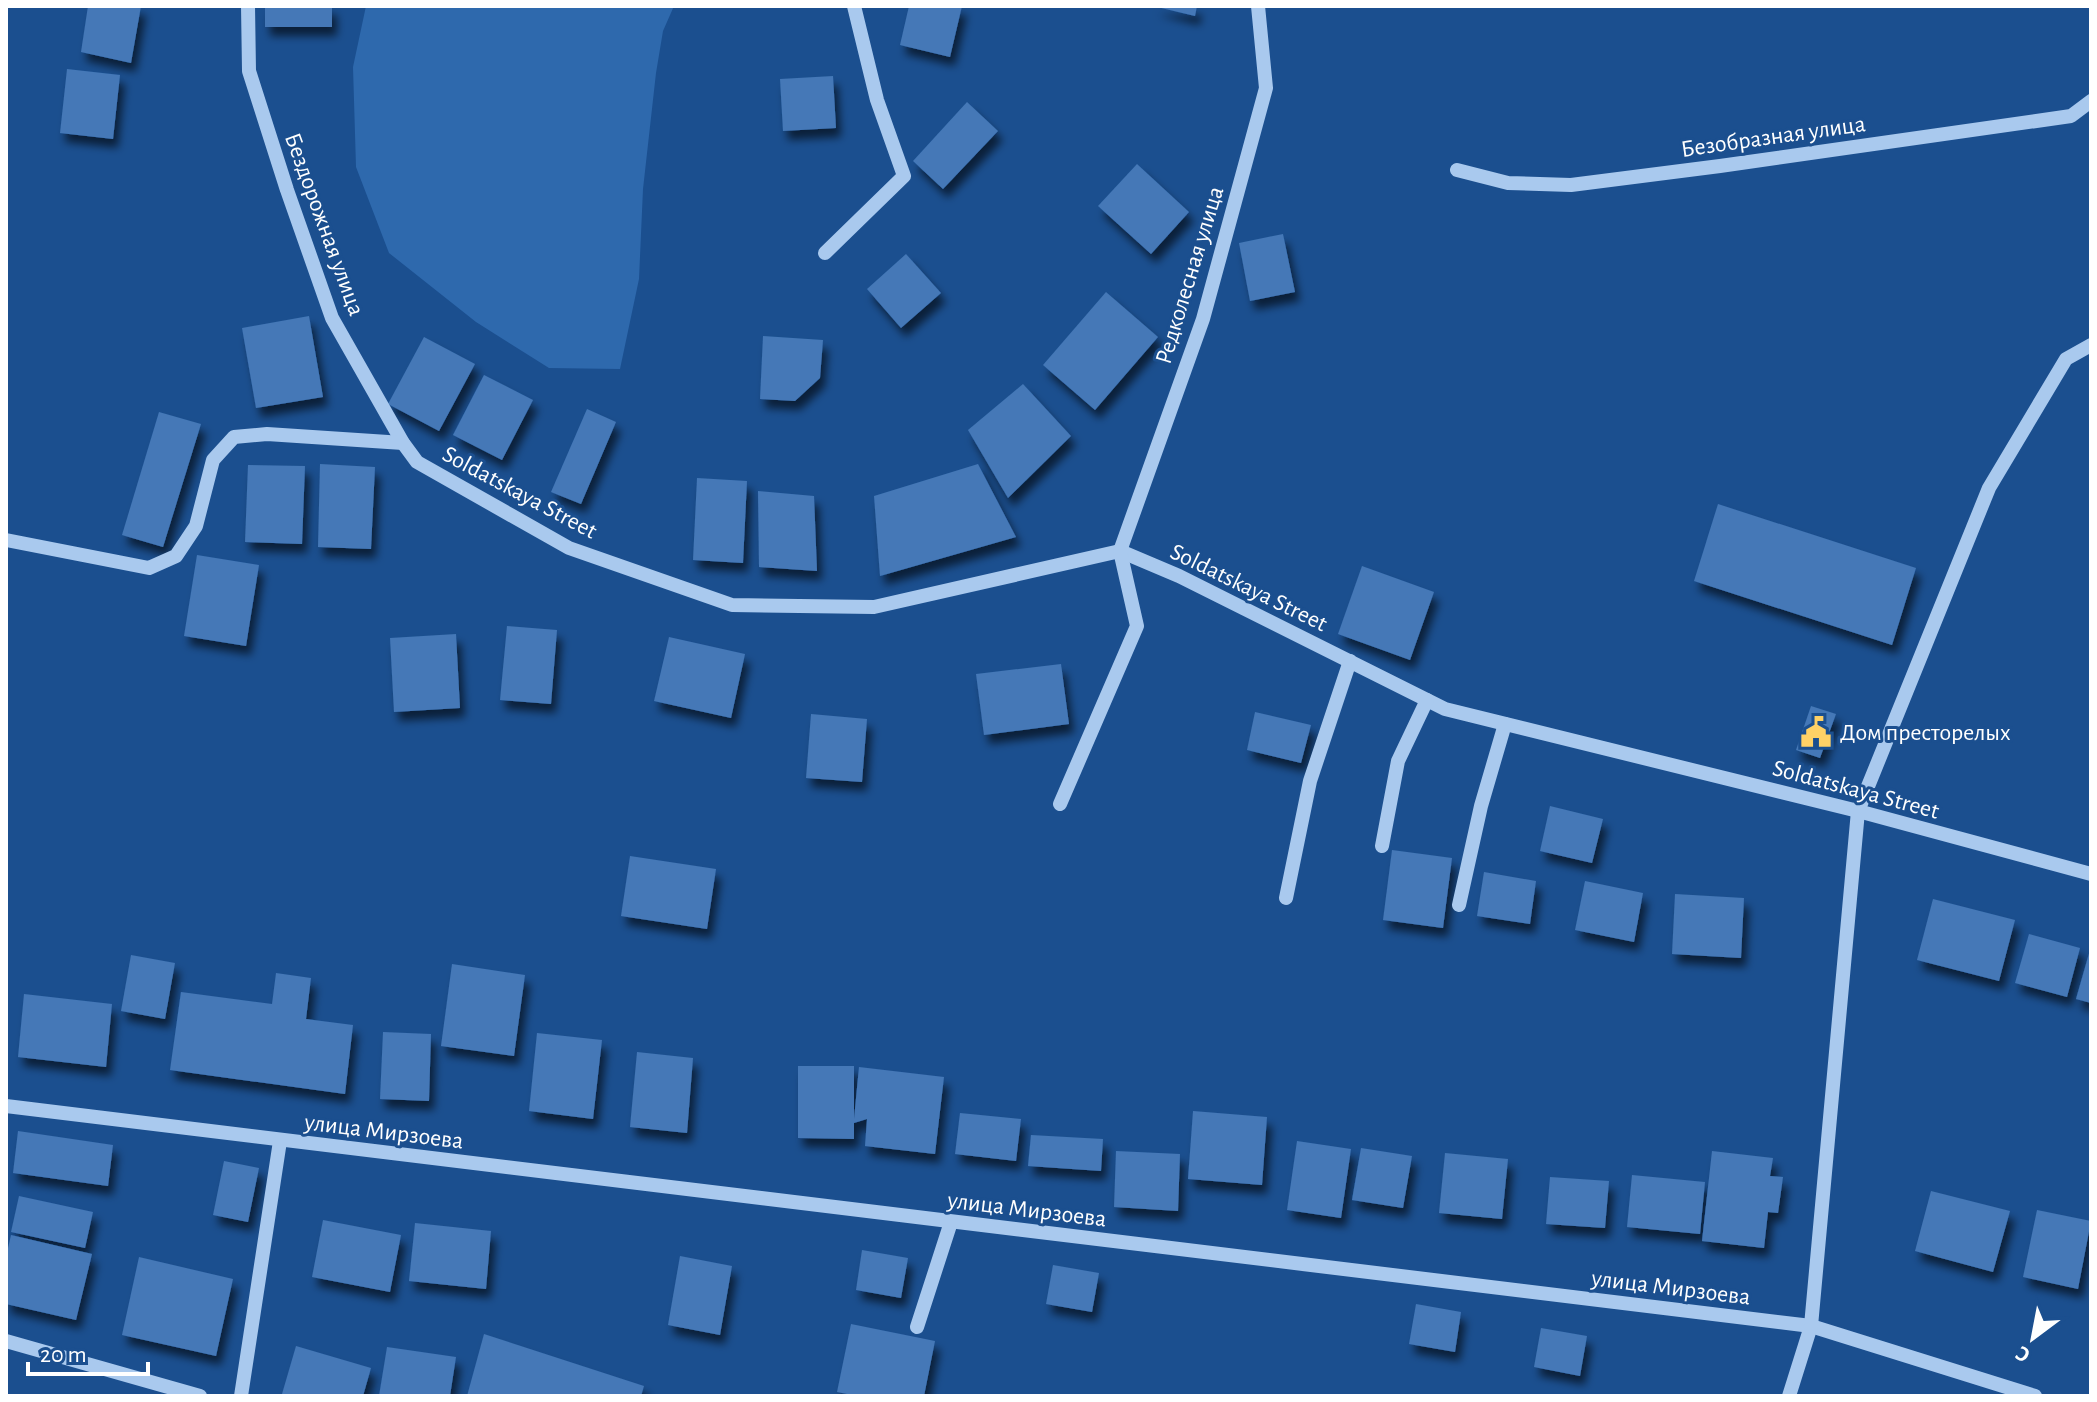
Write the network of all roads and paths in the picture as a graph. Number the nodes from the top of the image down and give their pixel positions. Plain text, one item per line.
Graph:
1 (248, 6) edge
2 (854, 6) edge
3 (1258, 6) edge
4 (2091, 101) edge
5 (1457, 170) dead end
6 (825, 253) dead end
7 (2091, 345) edge
8 (403, 443) junction
9 (6, 540) edge
10 (1120, 551) junction
11 (1350, 661) junction
12 (1427, 700) junction
13 (1505, 724) junction
14 (1060, 804) dead end
15 (1858, 811) junction
16 (1382, 846) dead end
17 (2091, 874) edge
18 (1286, 898) dead end
19 (1459, 905) dead end
20 (6, 1106) edge
21 (280, 1141) junction
22 (951, 1222) junction
23 (1811, 1326) junction
24 (917, 1327) dead end
25 (6, 1341) edge
26 (200, 1396) edge
27 (241, 1396) edge
28 (1789, 1396) edge
29 (2035, 1396) edge

1 - 8 street, Бездорожная улица
2 - 6 street
3 - 10 street, Редколесная улица
4 - 5 street, Безобразная улица
7 - 15 street
8 - 9 street
8 - 10 street, Soldatskaya Street
10 - 11 street, Soldatskaya Street
10 - 14 street
11 - 12 street, Soldatskaya Street
11 - 18 street
12 - 13 street, Soldatskaya Street
12 - 16 street
13 - 15 street, Soldatskaya Street
13 - 19 street
15 - 17 street, Soldatskaya Street
15 - 23 street
20 - 21 street, улица Мирзоева
21 - 22 street, улица Мирзоева
21 - 27 street
22 - 23 street, улица Мирзоева
22 - 24 street
23 - 28 street
23 - 29 street, улица Мирзоева
25 - 26 street

